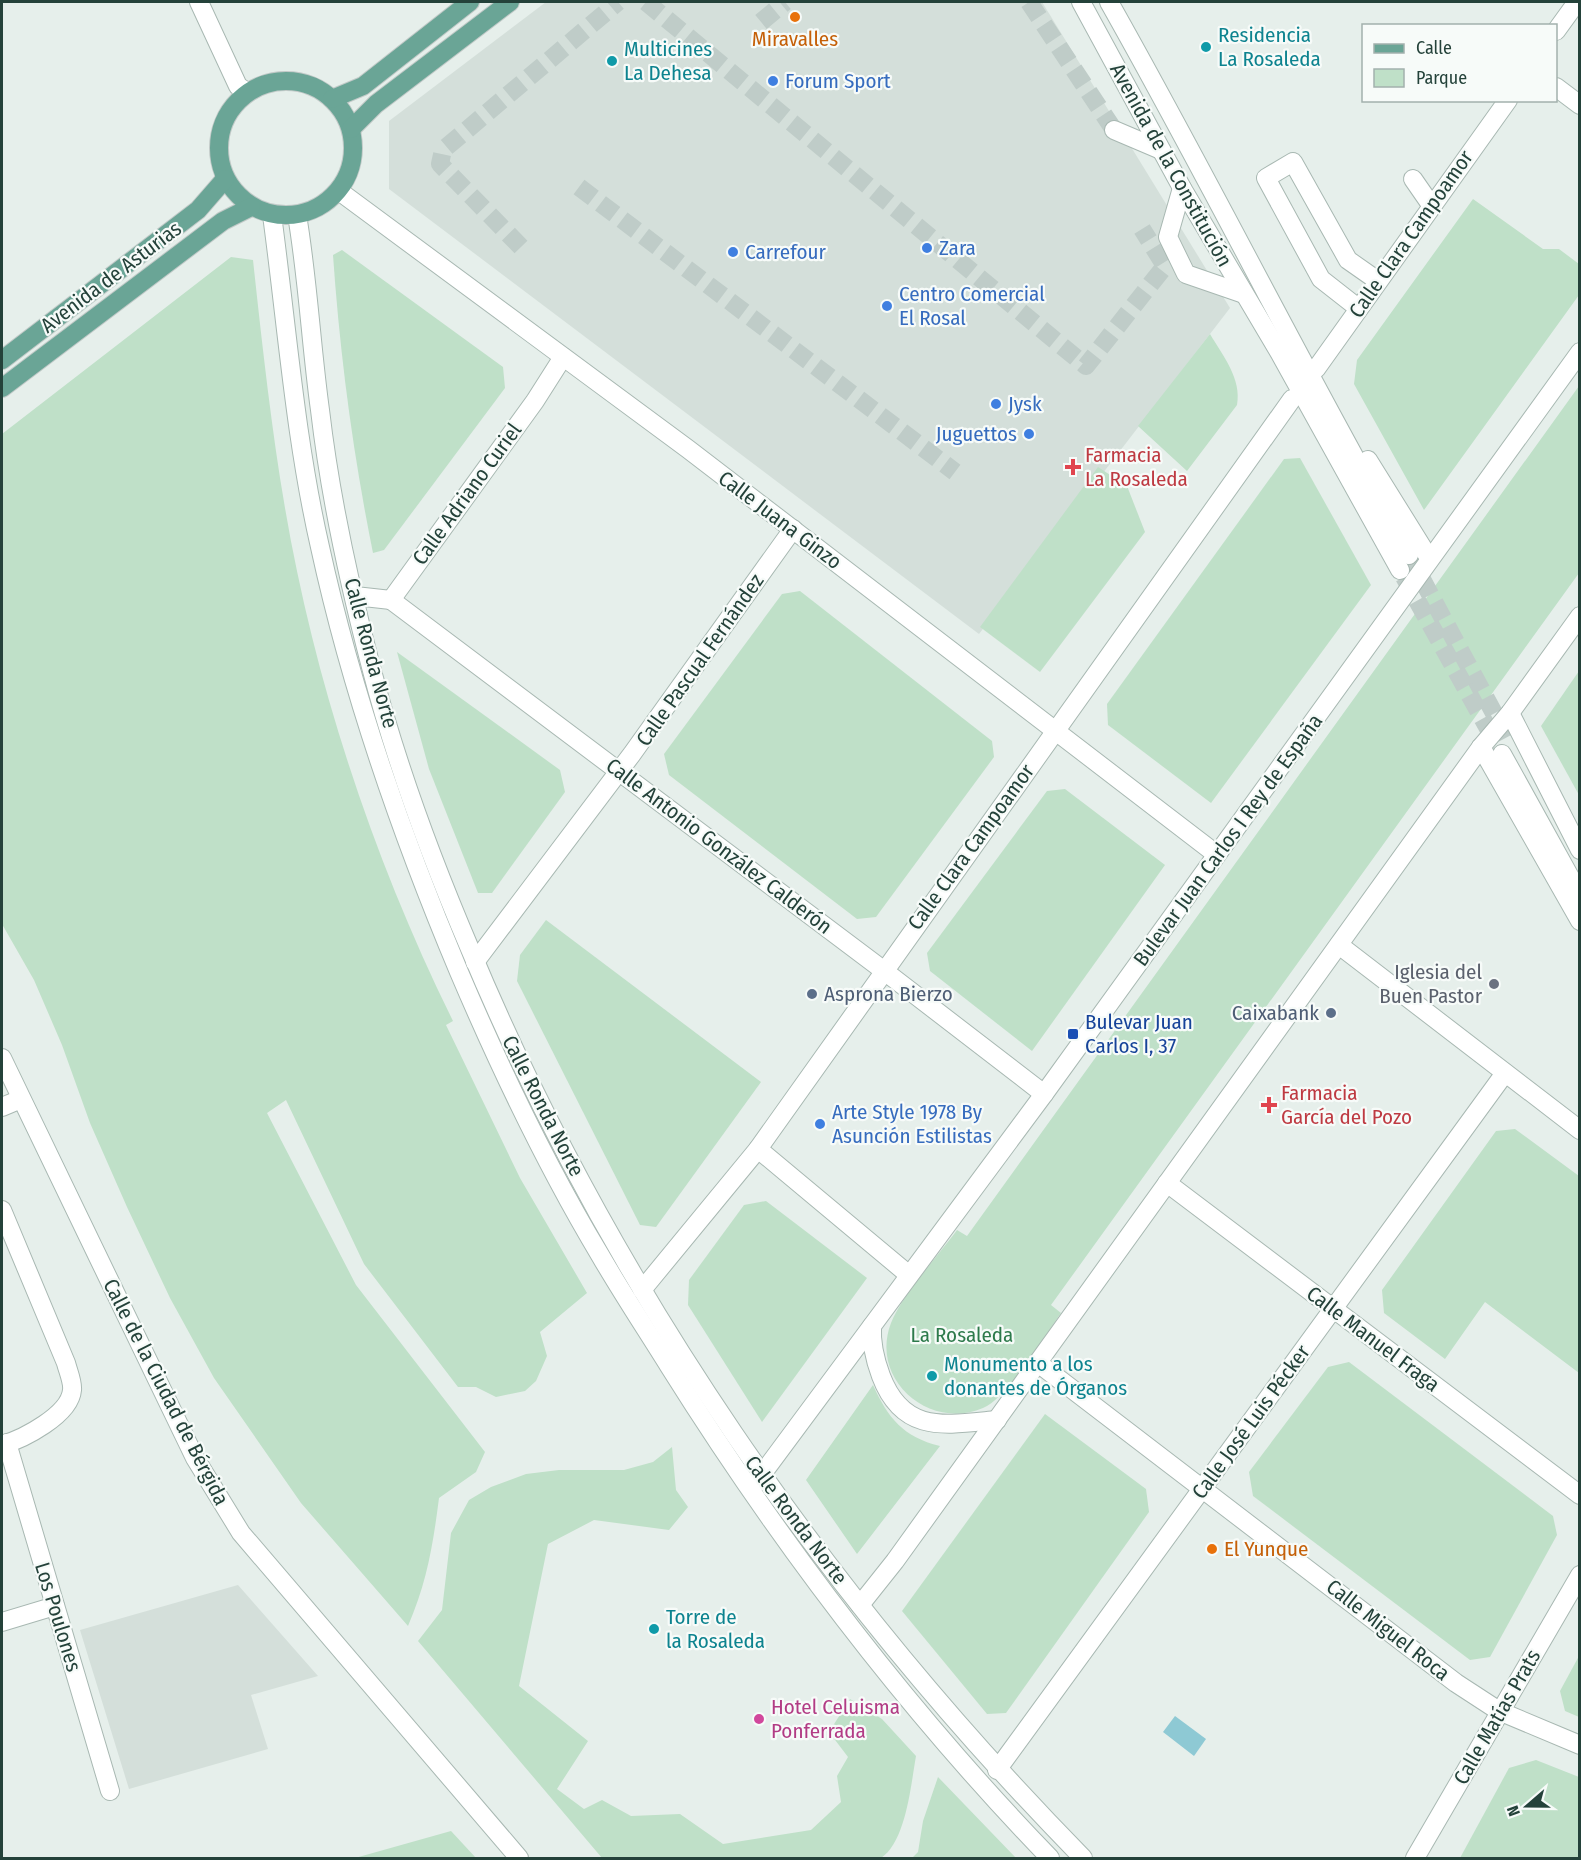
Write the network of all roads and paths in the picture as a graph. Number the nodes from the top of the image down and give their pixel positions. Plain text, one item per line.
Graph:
1 (199, 2) edge
2 (470, 2) edge
3 (510, 2) edge
4 (1082, 2) edge
5 (1109, 2) edge
6 (1577, 2) edge
7 (1557, 31) edge
8 (1557, 88) edge
9 (247, 92) junction
10 (332, 99) junction
11 (1499, 104) edge
12 (1580, 105) edge
13 (351, 129) junction
14 (1114, 130) tunnel mouth
15 (1161, 150) junction
16 (225, 178) junction
17 (1413, 179) dead end
18 (1182, 188) junction
19 (339, 191) junction
20 (1431, 205) junction
21 (251, 207) junction
22 (272, 215) junction
23 (297, 215) junction
24 (1378, 281) junction
25 (1244, 294) junction
26 (1358, 308) junction
27 (1278, 312) junction
28 (1264, 327) junction
29 (1580, 352) edge
30 (563, 357) junction
31 (2, 360) edge
32 (1316, 369) junction
33 (2, 388) edge
34 (1292, 399) junction
35 (793, 530) junction
36 (1429, 558) junction
37 (355, 596) junction
38 (1401, 597) junction
39 (391, 600) junction
40 (1579, 619) edge
41 (1510, 713) junction
42 (1056, 729) junction
43 (1482, 747) junction
44 (620, 771) junction
45 (1580, 849) edge
46 (1216, 854) junction
47 (1580, 871) edge
48 (1580, 895) edge
49 (1580, 921) edge
50 (1339, 945) junction
51 (475, 962) junction
52 (883, 970) junction
53 (2, 1058) edge
54 (1505, 1073) junction
55 (1044, 1094) junction
56 (21, 1099) junction
57 (2, 1107) edge
58 (1580, 1130) edge
59 (758, 1149) junction
60 (1167, 1183) junction
61 (2, 1210) edge
62 (909, 1275) junction
63 (642, 1290) junction
64 (1332, 1309) junction
65 (872, 1326) junction
66 (1038, 1363) junction
67 (997, 1420) junction
68 (4, 1444) edge
69 (762, 1476) junction
70 (749, 1490) junction
71 (1203, 1490) junction
72 (1580, 1495) edge
73 (1580, 1575) edge
74 (860, 1605) junction
75 (55, 1606) junction
76 (2, 1622) edge
77 (1499, 1711) junction
78 (1580, 1745) edge
79 (997, 1770) junction
80 (110, 1791) dead end
81 (519, 1858) edge
82 (1050, 1858) edge
83 (1083, 1858) edge
84 (1414, 1858) edge

1 - 9 street
2 - 10 main road
3 - 13 main road
4 - 15 street, Avenida de la Constitución
5 - 27 street, Avenida de la Constitución
6 - 7 street
8 - 12 street
9 - 10 main road
9 - 16 main road
10 - 13 main road
11 - 20 street, Calle Clara Campoamor
13 - 19 main road
14 - 15 street
15 - 18 street, Avenida de la Constitución
16 - 21 main road
16 - 31 main road, Avenida de Asturias
17 - 20 street
18 - 25 street, Avenida de la Constitución
18 - 25 street
19 - 23 main road
19 - 30 street, Calle Juana Ginzo
20 - 24 street, Calle Clara Campoamor
21 - 22 main road
21 - 33 main road, Avenida de Asturias
22 - 23 main road
22 - 70 street, Calle Ronda Norte
23 - 37 street, Calle Ronda Norte
24 - 26 street, Calle Clara Campoamor
24 - 26 street
25 - 28 street, Avenida de la Constitución
26 - 32 street, Calle Clara Campoamor
27 - 28 street, Avenida de la Constitución
27 - 32 street, Avenida de la Constitución
28 - 34 street, Avenida de la Constitución
29 - 36 street, Bulevar Juan Carlos I Rey de España
30 - 35 street, Calle Juana Ginzo
30 - 39 street, Calle Adriano Curiel
32 - 36 street, Avenida de la Constitución
34 - 38 street, Avenida de la Constitución
34 - 42 street, Calle Clara Campoamor
35 - 42 street, Calle Juana Ginzo
35 - 44 street, Calle Pascual Fernández
36 - 38 street, Bulevar Juan Carlos I Rey de España
37 - 39 street
37 - 51 street, Calle Ronda Norte
38 - 46 street, Bulevar Juan Carlos I Rey de España
39 - 44 street, Calle Antonio González Calderón
40 - 41 street
41 - 43 street
41 - 45 street
42 - 46 street, Calle Juana Ginzo
42 - 52 street, Calle Clara Campoamor
43 - 49 street
43 - 50 street
44 - 51 street, Calle Pascual Fernández
44 - 52 street, Calle Antonio González Calderón
46 - 55 street, Bulevar Juan Carlos I Rey de España
47 - 48 street
50 - 54 street
50 - 60 street
51 - 63 street, Calle Ronda Norte
52 - 55 street, Calle Antonio González Calderón
52 - 59 street, Calle Clara Campoamor
53 - 56 street, Calle de la Ciudad de Bérgida
54 - 58 street
54 - 64 street, Calle José Luis Pécker
55 - 62 street, Bulevar Juan Carlos I Rey de España
56 - 57 street
56 - 81 street, Calle de la Ciudad de Bérgida
59 - 62 street
59 - 63 street, Calle Clara Campoamor
60 - 64 street, Calle Manuel Fraga
60 - 66 street
61 - 68 street
62 - 65 street, Bulevar Juan Carlos I Rey de España
63 - 69 street, Calle Ronda Norte
64 - 71 street, Calle José Luis Pécker
64 - 72 street, Calle Manuel Fraga
65 - 67 street
65 - 69 street, Bulevar Juan Carlos I Rey de España
66 - 67 street
66 - 71 street, Calle Miguel Roca
67 - 74 street
68 - 75 street, Los Poulones
69 - 70 street, Bulevar Juan Carlos I Rey de España
69 - 74 street, Calle Ronda Norte
70 - 82 street, Calle Ronda Norte
71 - 77 street, Calle Miguel Roca
71 - 79 street, Calle José Luis Pécker
73 - 77 street, Calle Matías Prats
74 - 79 street, Calle Ronda Norte
75 - 76 street
75 - 80 street, Los Poulones
77 - 78 street, Calle Miguel Roca
77 - 84 street, Calle Matías Prats
79 - 83 street, Calle Ronda Norte

